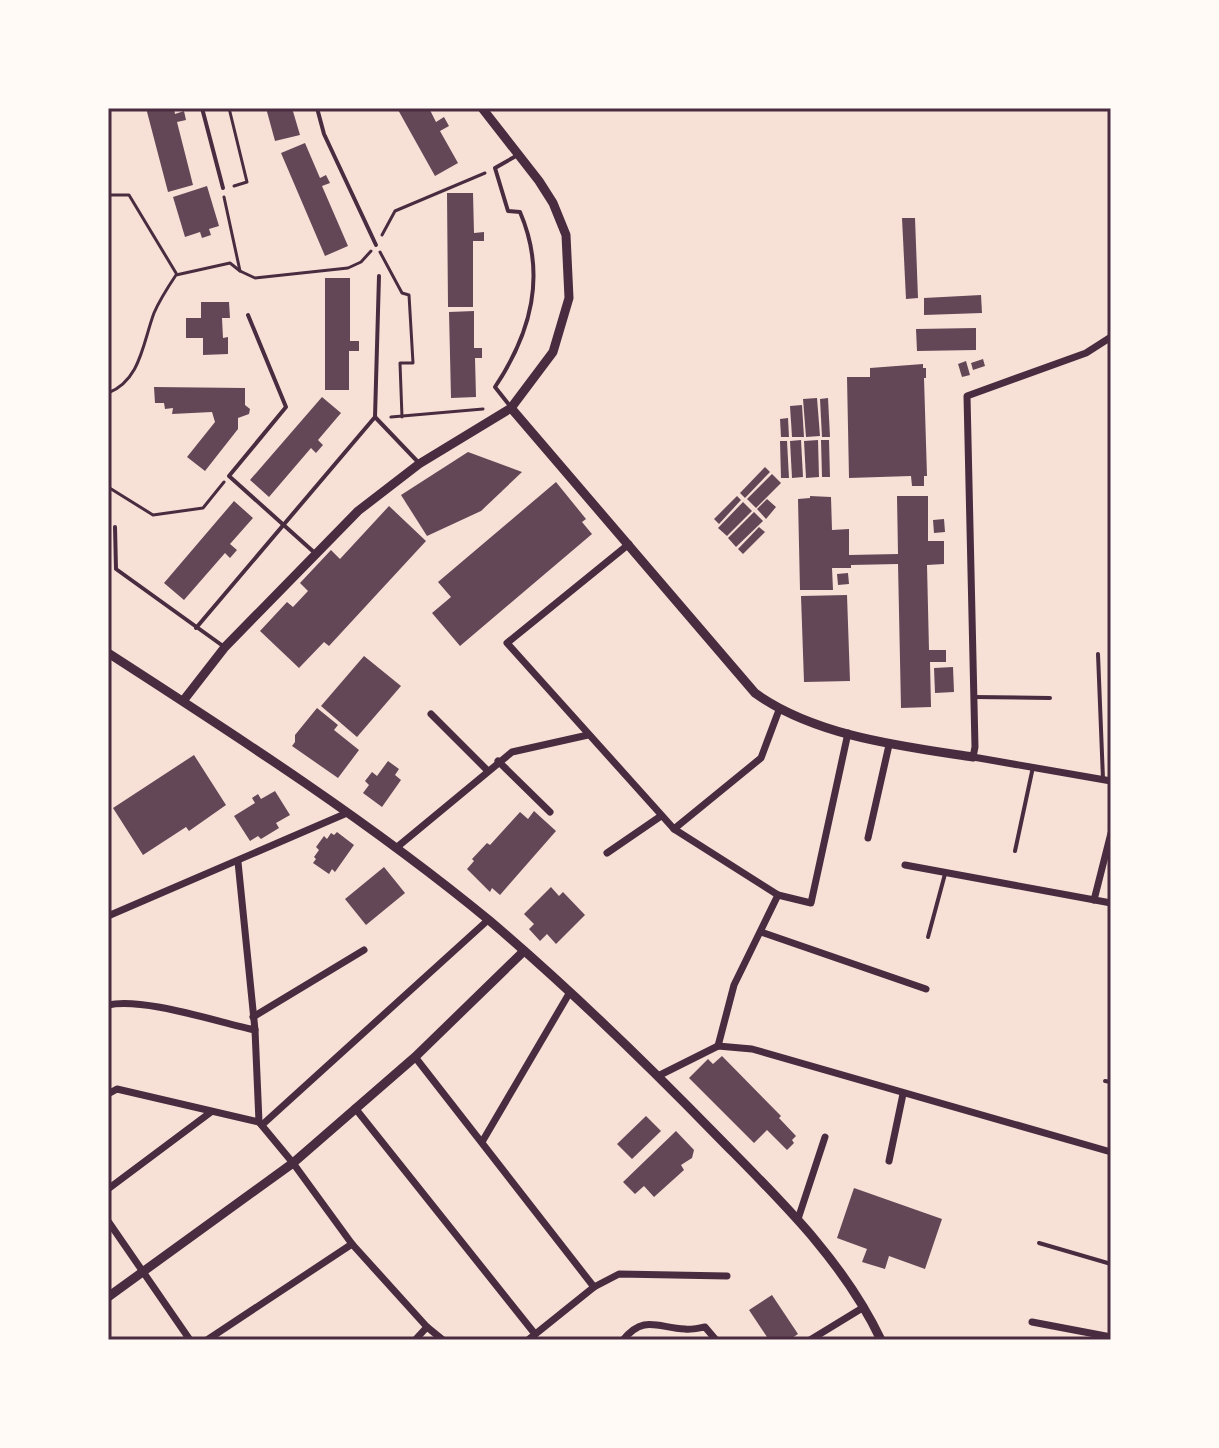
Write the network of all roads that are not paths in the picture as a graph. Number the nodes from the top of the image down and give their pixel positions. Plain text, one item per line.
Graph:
1 (202, 108) edge
2 (317, 108) edge
3 (482, 108) edge
4 (517, 155) junction
5 (223, 188) road end
6 (376, 245) road end
7 (379, 276) dead end
8 (248, 315) dead end
9 (1111, 337) edge
10 (511, 408) junction
11 (375, 417) junction
12 (419, 464) junction
13 (285, 524) junction
14 (115, 527) dead end
15 (629, 544) junction
16 (316, 554) junction
17 (196, 628) junction
18 (225, 647) junction
19 (108, 653) edge
20 (1098, 654) dead end
21 (974, 697) junction
22 (1050, 698) dead end
23 (183, 701) junction
24 (779, 710) junction
25 (431, 714) dead end
26 (848, 733) junction
27 (588, 735) junction
28 (889, 745) junction
29 (973, 757) junction
30 (498, 761) junction
31 (1033, 767) junction
32 (487, 770) junction
33 (1107, 780) edge
34 (550, 812) dead end
35 (347, 813) junction
36 (661, 816) junction
37 (674, 829) junction
38 (1111, 833) edge
39 (868, 838) dead end
40 (396, 848) junction
41 (1015, 851) dead end
42 (607, 853) dead end
43 (238, 862) junction
44 (905, 865) dead end
45 (945, 872) junction
46 (778, 895) junction
47 (1094, 900) junction
48 (1111, 903) edge
49 (108, 916) edge
50 (488, 920) junction
51 (761, 932) junction
52 (928, 937) dead end
53 (364, 950) dead end
54 (524, 951) junction
55 (926, 989) dead end
56 (570, 992) junction
57 (108, 1005) edge
58 (253, 1017) junction
59 (255, 1030) junction
60 (718, 1046) junction
61 (415, 1057) junction
62 (658, 1076) junction
63 (108, 1094) edge
64 (903, 1094) junction
65 (355, 1108) junction
66 (211, 1112) junction
67 (260, 1124) junction
68 (825, 1137) dead end
69 (482, 1142) junction
70 (1111, 1152) edge
71 (889, 1161) dead end
72 (293, 1163) junction
73 (108, 1189) edge
74 (798, 1219) junction
75 (108, 1221) edge
76 (1039, 1243) dead end
77 (352, 1244) junction
78 (1111, 1264) edge
79 (143, 1273) junction
80 (727, 1276) dead end
81 (594, 1287) junction
82 (108, 1297) edge
83 (864, 1307) junction
84 (1032, 1322) dead end
85 (427, 1327) junction
86 (531, 1337) edge
87 (1111, 1337) edge
88 (190, 1340) edge
89 (207, 1340) edge
90 (415, 1340) edge
91 (443, 1340) edge
92 (623, 1340) edge
93 (716, 1340) edge
94 (810, 1340) edge
95 (881, 1340) edge

1 - 5 lane
2 - 6 lane
3 - 4 street
4 - 10 street
4 - 10 lane
7 - 11 lane
8 - 13 lane
9 - 21 street
10 - 12 street
10 - 15 street
11 - 12 lane
11 - 13 lane
12 - 16 street
13 - 16 lane
13 - 17 lane
14 - 17 lane
15 - 24 street
15 - 27 street
16 - 18 street
17 - 18 lane
18 - 23 street
19 - 23 street
20 - 33 lane
21 - 22 lane
21 - 29 street
23 - 35 street
24 - 26 street
24 - 37 street
25 - 32 street
26 - 28 street
26 - 46 street
27 - 30 street
27 - 36 street
28 - 29 street
28 - 39 street
29 - 31 street
30 - 32 street
30 - 34 street
31 - 33 street
31 - 41 lane
32 - 40 street
35 - 40 street
35 - 43 street
36 - 37 street
36 - 42 street
37 - 46 street
38 - 47 street
40 - 50 street
43 - 49 street
43 - 58 street
44 - 45 street
45 - 47 street
45 - 52 lane
46 - 51 street
47 - 48 street
50 - 54 street
50 - 67 street
51 - 55 street
51 - 60 street
53 - 58 street
54 - 56 street
54 - 61 street
56 - 62 street
56 - 69 street
57 - 59 street
58 - 59 street
59 - 67 street
60 - 62 street
60 - 64 street
61 - 65 street
61 - 69 street
62 - 74 street
63 - 66 street
64 - 70 street
64 - 71 street
65 - 72 street
65 - 86 street
66 - 67 street
66 - 73 street
67 - 72 street
68 - 74 street
69 - 81 street
72 - 77 street
72 - 79 street
74 - 83 street
75 - 79 street
76 - 78 lane
77 - 85 street
77 - 89 street
79 - 82 street
79 - 88 street
80 - 81 street
81 - 86 street
83 - 94 street
83 - 95 street
84 - 87 street
85 - 90 street
85 - 91 street
92 - 93 street

